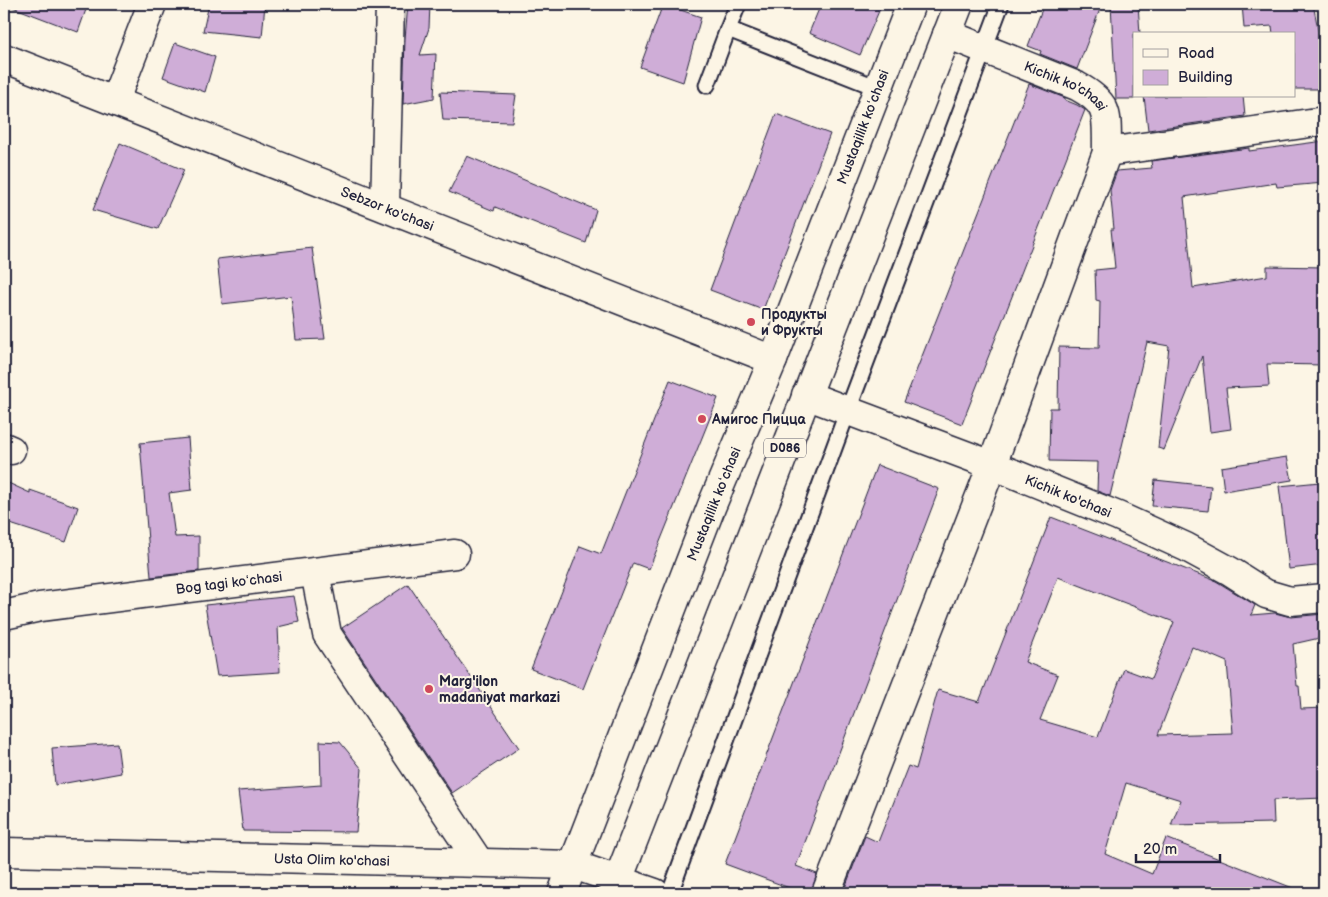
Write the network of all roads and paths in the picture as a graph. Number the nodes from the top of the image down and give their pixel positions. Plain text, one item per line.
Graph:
1 (152, 4) edge
2 (390, 4) edge
3 (738, 4) edge
4 (912, 4) edge
5 (959, 4) edge
6 (1001, 4) edge
7 (728, 29) junction
8 (947, 34) junction
9 (984, 49) junction
10 (4, 58) edge
11 (707, 85) dead end
12 (878, 88) junction
13 (115, 100) junction
14 (1324, 121) edge
15 (1106, 152) junction
16 (385, 207) junction
17 (773, 360) junction
18 (806, 395) junction
19 (848, 410) junction
20 (992, 465) junction
21 (455, 554) dead end
22 (315, 572) junction
23 (1324, 598) edge
24 (4, 615) edge
25 (4, 852) edge
26 (479, 862) junction
27 (574, 864) junction
28 (616, 886) edge
29 (562, 893) edge
30 (655, 893) edge
31 (670, 893) edge
32 (826, 893) edge

1 - 13 street
2 - 16 street
3 - 7 lane
4 - 12 street, Mustaqillik koʻchasi
5 - 8 street, D086
6 - 9 lane
7 - 11 lane
7 - 12 lane
8 - 9 street, Kichik ko'chasi
8 - 18 street, D086
9 - 15 street, Kichik ko'chasi
9 - 19 lane
10 - 13 street, Sebzor ko'chasi
12 - 17 street, Mustaqillik koʻchasi
13 - 16 street, Sebzor ko'chasi
14 - 15 street
15 - 20 street
16 - 17 street, Sebzor ko'chasi
17 - 27 street, Mustaqillik koʻchasi
18 - 19 street, Kichik ko'chasi
18 - 28 street, D086
19 - 20 street, Kichik ko'chasi
19 - 31 lane
20 - 23 street, Kichik ko'chasi
20 - 32 street
21 - 22 street, Bog tagi koʻchasi
22 - 24 street, Bog tagi koʻchasi
22 - 26 street
25 - 26 street, Usta Olim ko'chasi
26 - 27 street, Usta Olim ko'chasi
27 - 28 street, Usta Olim ko'chasi
27 - 29 street, Mustaqillik koʻchasi
28 - 30 street, Usta Olim ko'chasi

